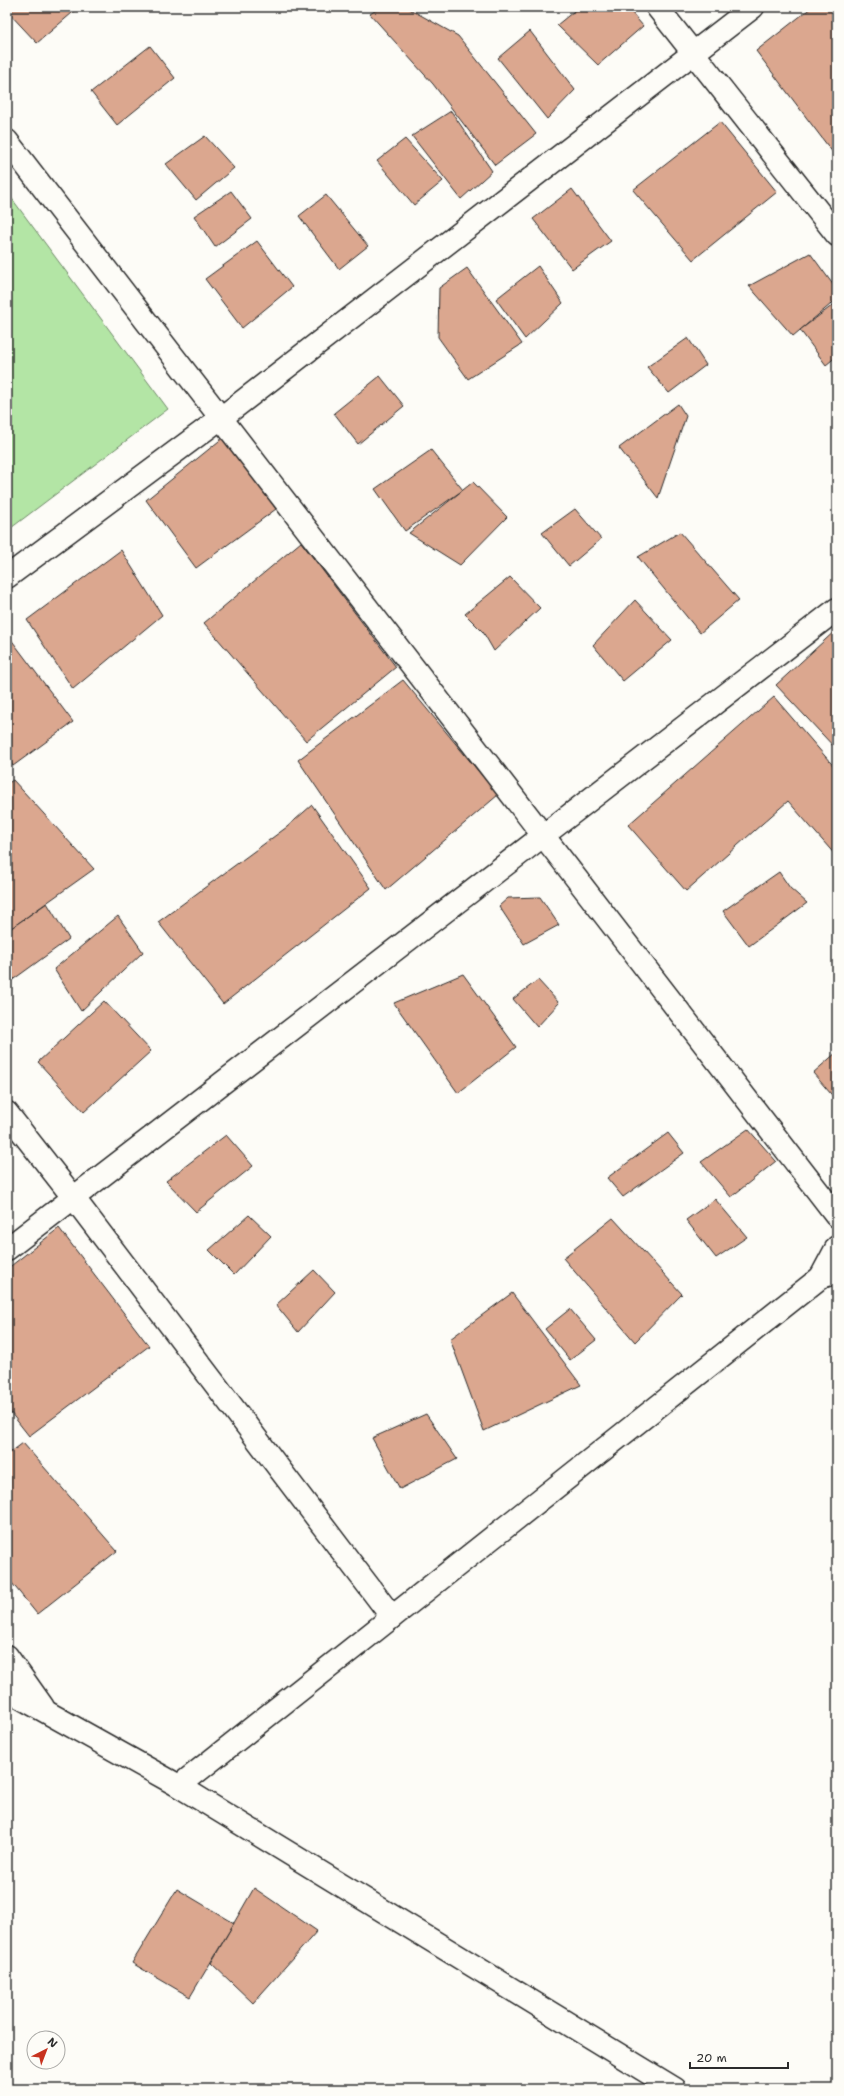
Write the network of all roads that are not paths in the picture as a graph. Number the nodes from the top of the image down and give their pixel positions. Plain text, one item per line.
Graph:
1 (657, 7) edge
2 (753, 7) edge
3 (693, 53) junction
4 (7, 141) edge
5 (837, 235) edge
6 (221, 418) junction
7 (7, 577) edge
8 (837, 608) edge
9 (543, 835) junction
10 (7, 1113) edge
11 (73, 1197) junction
12 (837, 1216) edge
13 (837, 1247) edge
14 (7, 1248) edge
15 (829, 1274) edge
16 (392, 1618) junction
17 (7, 1656) edge
18 (7, 1690) edge
19 (47, 1712) junction
20 (179, 1786) junction
21 (675, 2089) edge

1 - 3 street
2 - 3 street
3 - 5 street
3 - 6 street
4 - 6 street
6 - 7 street
6 - 9 street
8 - 9 street
9 - 11 street
9 - 12 street
10 - 11 street
11 - 14 street
11 - 16 street
13 - 15 street
15 - 16 street
16 - 20 street
17 - 19 street
18 - 19 street
19 - 20 street
20 - 21 street

